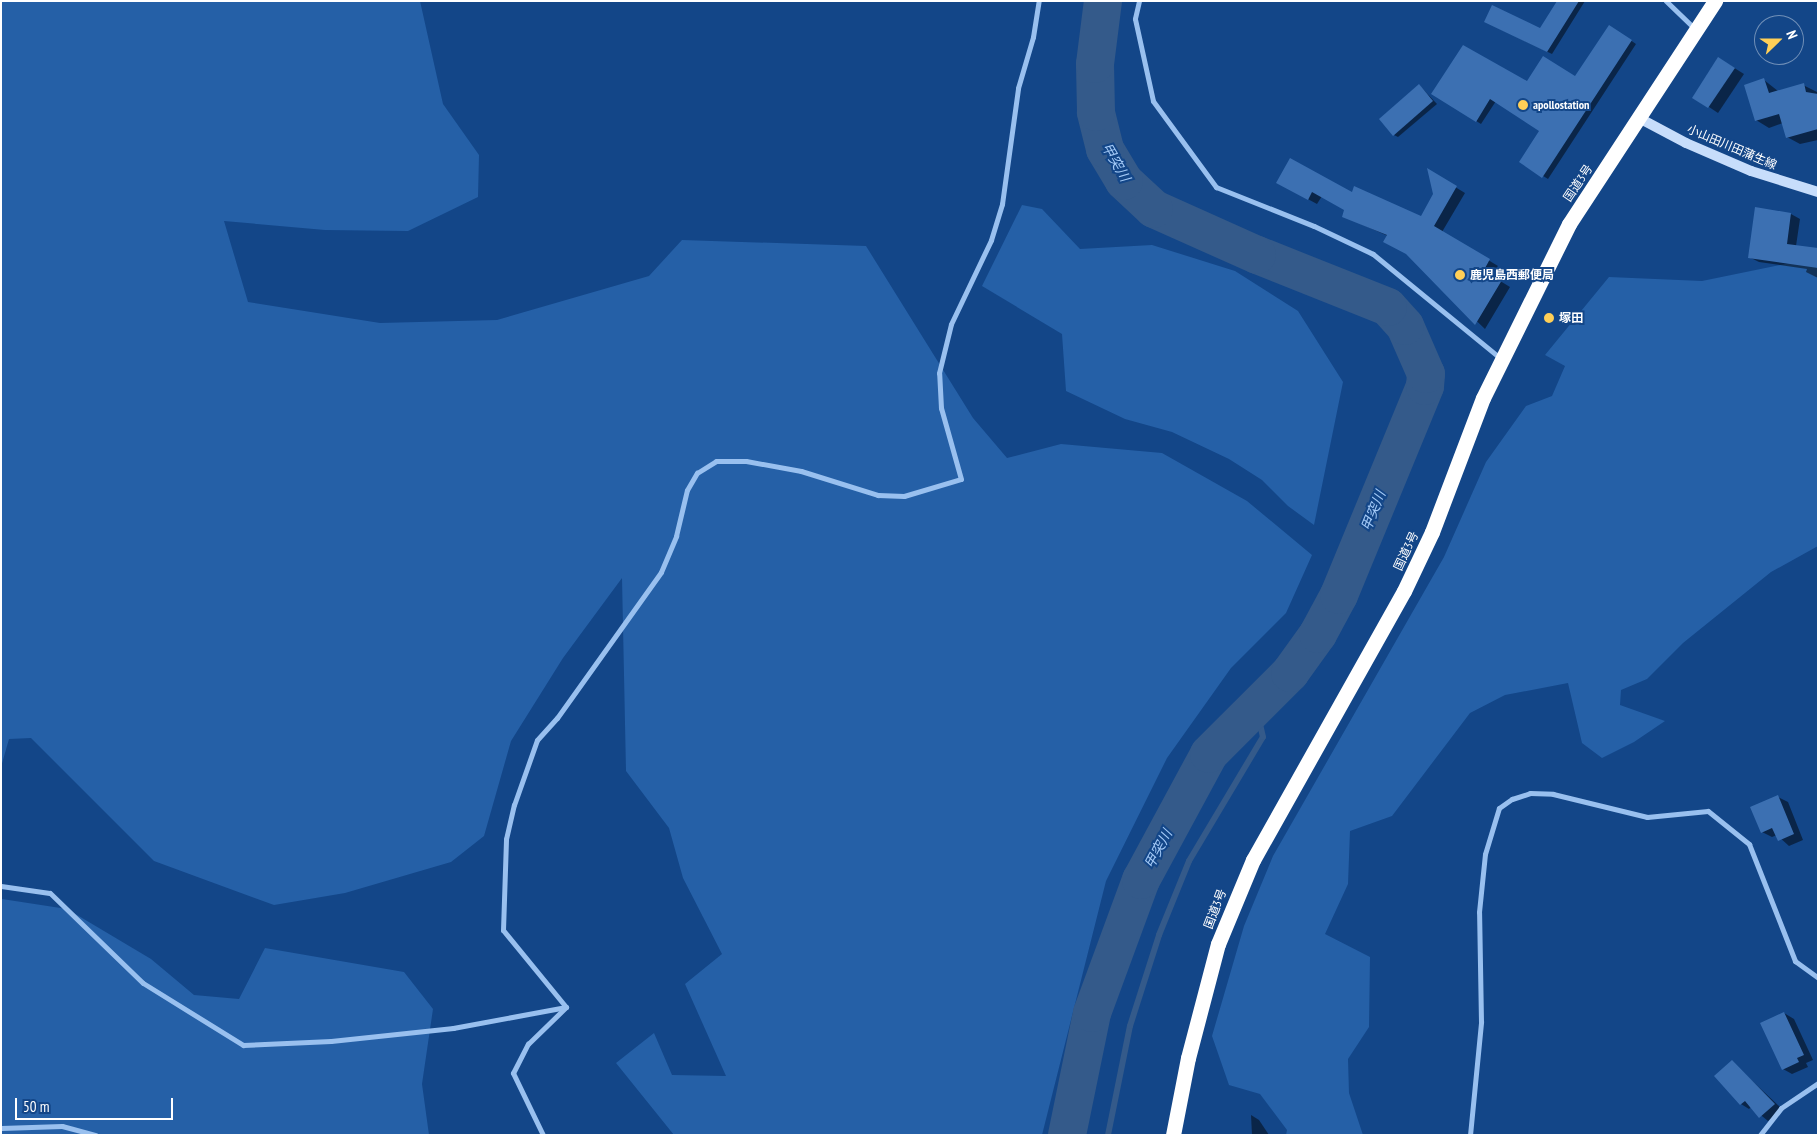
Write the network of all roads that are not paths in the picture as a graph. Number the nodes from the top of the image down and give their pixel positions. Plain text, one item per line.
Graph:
1 (1038, 1) edge
2 (1139, 1) edge
3 (1666, 1) edge
4 (1715, 1) edge
5 (1697, 31) junction
6 (1639, 118) junction
7 (1818, 192) edge
8 (1500, 358) junction
9 (1, 886) edge
10 (1818, 978) edge
11 (566, 1006) junction
12 (1818, 1083) edge
13 (1, 1128) edge
14 (96, 1135) edge
15 (543, 1135) edge
16 (1173, 1135) edge
17 (1470, 1135) edge
18 (1760, 1135) edge

1 - 11 street
2 - 8 street
3 - 5 street
4 - 5 highway, 国道3号
5 - 6 highway, 国道3号
6 - 7 main road, 小山田川田蒲生線
6 - 8 highway, 国道3号
8 - 16 highway, 国道3号
9 - 11 street
10 - 17 street
11 - 15 street
12 - 18 street
13 - 14 street

